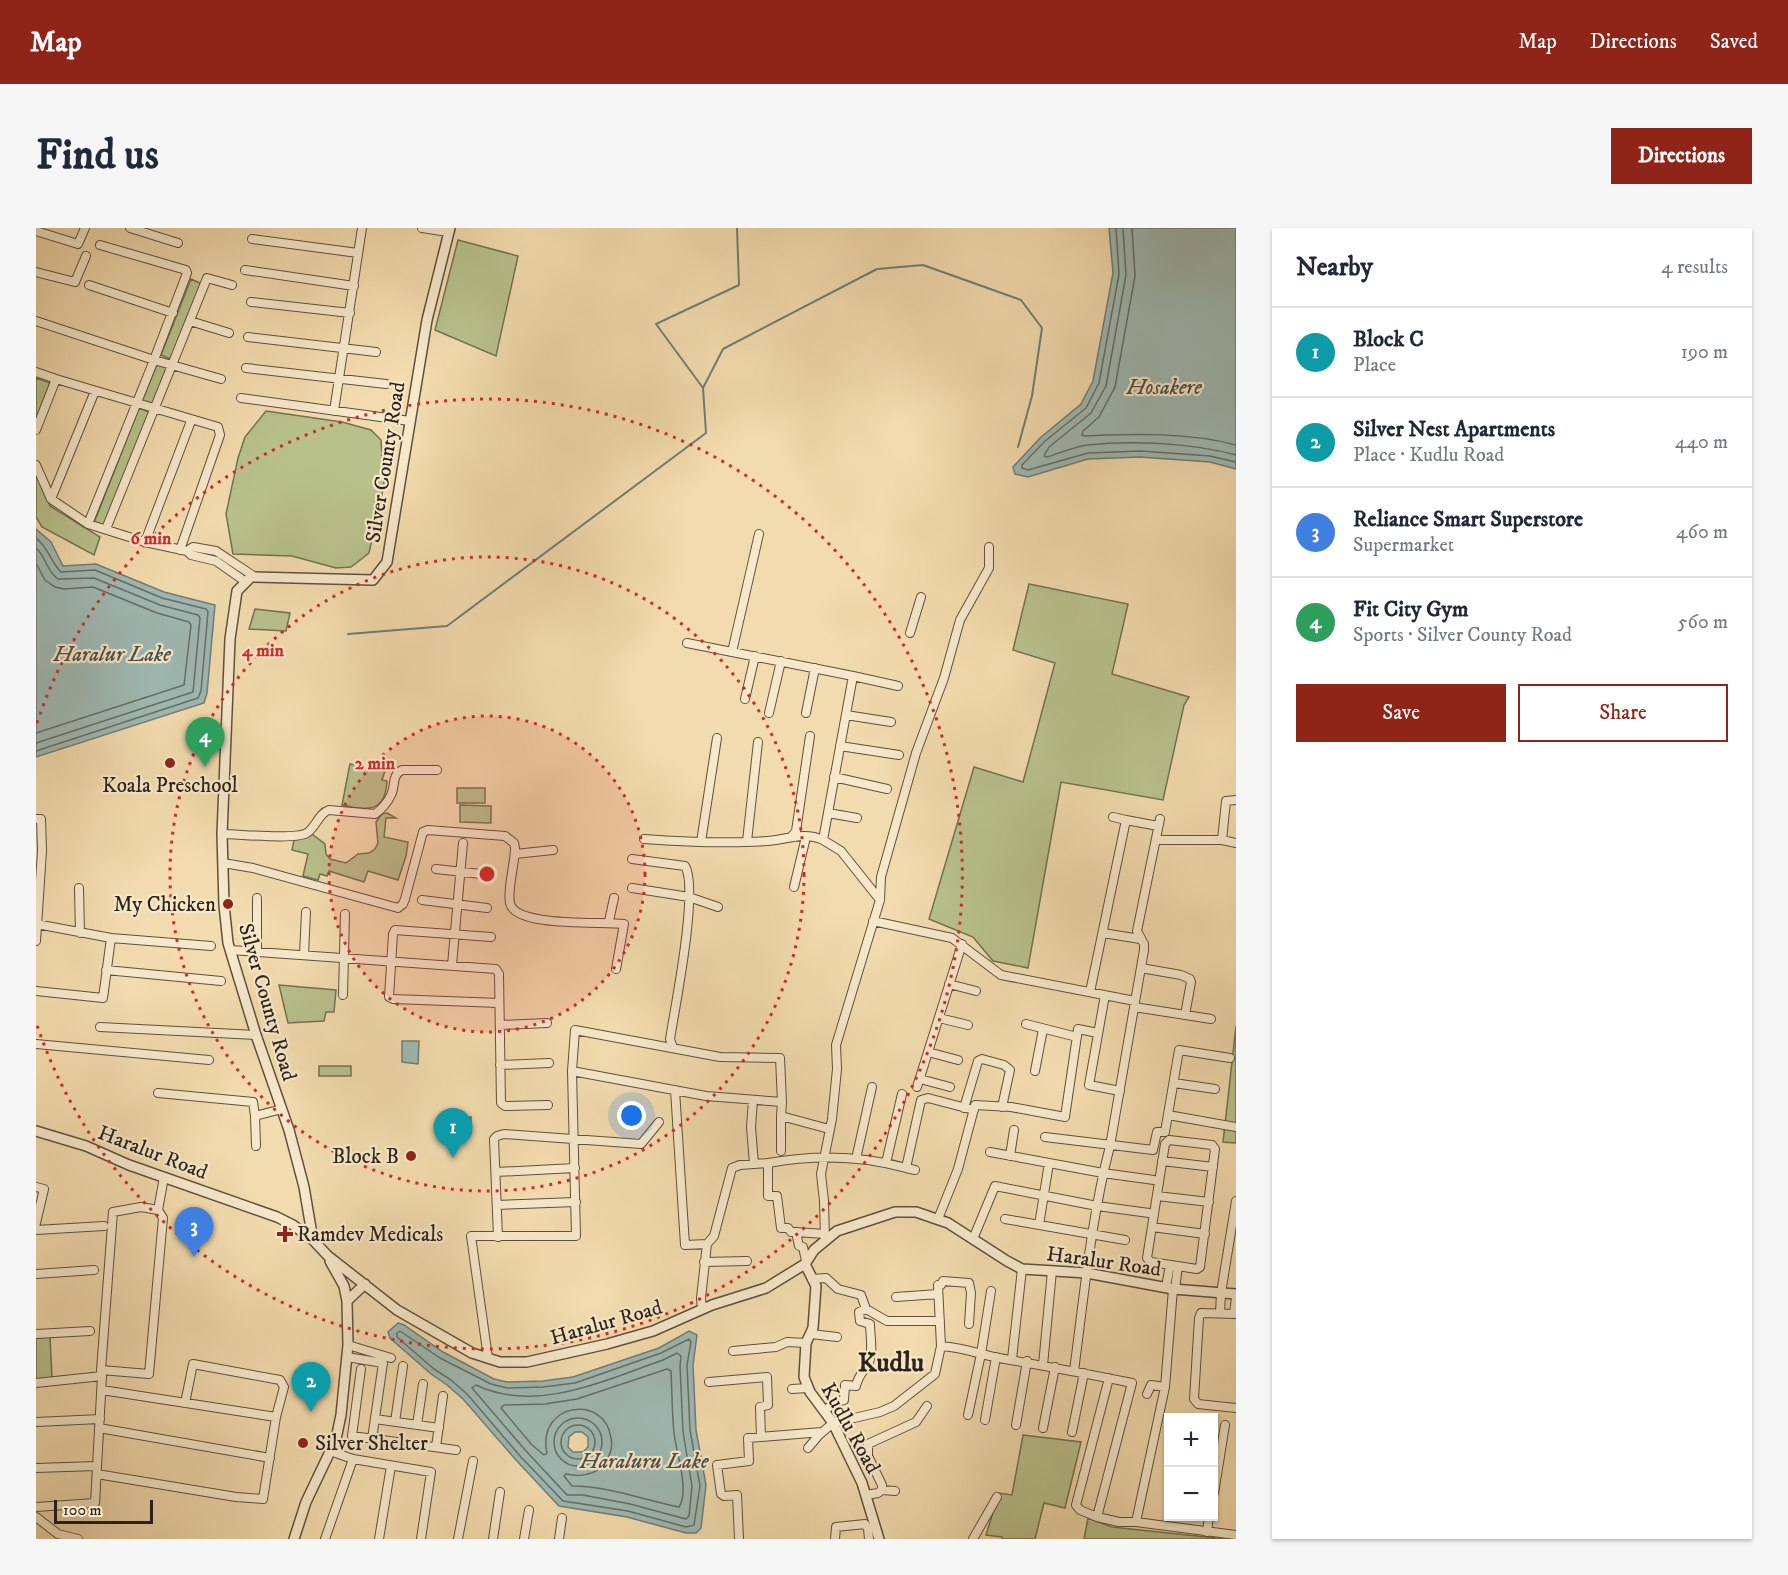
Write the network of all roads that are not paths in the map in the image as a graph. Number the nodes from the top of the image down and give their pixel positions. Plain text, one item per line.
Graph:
1 (85, 228) edge
2 (130, 228) edge
3 (362, 228) edge
4 (424, 228) edge
5 (449, 230) edge
6 (36, 231) edge
7 (252, 239) dead end
8 (178, 243) dead end
9 (100, 245) dead end
10 (358, 253) junction
11 (86, 256) dead end
12 (245, 270) dead end
13 (36, 272) edge
14 (89, 285) dead end
15 (232, 285) dead end
16 (354, 285) junction
17 (251, 302) dead end
18 (173, 313) junction
19 (350, 313) junction
20 (36, 321) edge
21 (190, 321) junction
22 (229, 333) dead end
23 (248, 337) dead end
24 (345, 346) junction
25 (376, 352) dead end
26 (154, 360) junction
27 (173, 364) junction
28 (246, 368) dead end
29 (36, 372) edge
30 (340, 378) junction
31 (56, 379) junction
32 (221, 379) dead end
33 (386, 384) dead end
34 (95, 391) junction
35 (241, 398) dead end
36 (137, 404) junction
37 (154, 408) junction
38 (334, 411) junction
39 (191, 421) junction
40 (410, 421) junction
41 (36, 430) edge
42 (36, 465) edge
43 (51, 499) junction
44 (88, 524) junction
45 (106, 529) junction
46 (759, 534) dead end
47 (145, 542) junction
48 (989, 547) dead end
49 (183, 550) junction
50 (255, 577) junction
51 (246, 582) junction
52 (921, 597) dead end
53 (910, 633) dead end
54 (687, 643) dead end
55 (732, 652) junction
56 (755, 656) junction
57 (781, 661) junction
58 (815, 668) junction
59 (853, 675) junction
60 (898, 686) dead end
61 (745, 699) dead end
62 (770, 713) dead end
63 (806, 713) dead end
64 (846, 715) junction
65 (891, 722) dead end
66 (810, 736) dead end
67 (717, 738) dead end
68 (758, 742) dead end
69 (840, 746) junction
70 (899, 755) dead end
71 (437, 770) dead end
72 (834, 777) junction
73 (887, 789) dead end
74 (1236, 800) edge
75 (828, 813) junction
76 (1113, 817) dead end
77 (857, 818) dead end
78 (36, 819) edge
79 (1126, 820) junction
80 (222, 834) junction
81 (792, 836) junction
82 (806, 837) junction
83 (644, 839) dead end
84 (823, 840) junction
85 (1156, 840) junction
86 (1222, 840) junction
87 (747, 841) junction
88 (701, 842) junction
89 (463, 843) dead end
90 (1236, 843) edge
91 (553, 850) dead end
92 (515, 854) junction
93 (632, 859) dead end
94 (223, 863) junction
95 (436, 869) dead end
96 (39, 870) edge
97 (460, 872) junction
98 (490, 875) dead end
99 (794, 887) dead end
100 (79, 888) dead end
101 (632, 888) dead end
102 (689, 897) junction
103 (257, 898) dead end
104 (614, 898) dead end
105 (422, 900) dead end
106 (880, 900) junction
107 (457, 904) junction
108 (718, 907) dead end
109 (487, 908) dead end
110 (306, 912) dead end
111 (345, 914) dead end
112 (609, 921) junction
113 (873, 921) junction
114 (37, 925) edge
115 (80, 933) junction
116 (1103, 933) junction
117 (455, 935) junction
118 (491, 937) dead end
119 (111, 938) junction
120 (1140, 939) junction
121 (36, 941) edge
122 (962, 944) junction
123 (211, 946) dead end
124 (230, 950) junction
125 (257, 952) junction
126 (304, 955) junction
127 (344, 958) junction
128 (391, 961) junction
129 (452, 965) junction
130 (1141, 968) junction
131 (616, 969) dead end
132 (106, 970) junction
133 (221, 981) dead end
134 (949, 984) junction
135 (36, 991) edge
136 (976, 991) dead end
137 (1090, 992) junction
138 (344, 995) dead end
139 (1105, 995) junction
140 (499, 1003) junction
141 (1135, 1004) junction
142 (1185, 1015) junction
143 (939, 1018) junction
144 (1211, 1019) dead end
145 (547, 1023) dead end
146 (1026, 1024) dead end
147 (500, 1025) junction
148 (968, 1025) dead end
149 (100, 1027) dead end
150 (1042, 1029) junction
151 (1098, 1033) junction
152 (256, 1035) junction
153 (1077, 1037) junction
154 (36, 1044) edge
155 (673, 1048) junction
156 (928, 1052) junction
157 (1230, 1058) dead end
158 (209, 1060) dead end
159 (958, 1060) dead end
160 (549, 1063) dead end
161 (500, 1065) junction
162 (572, 1071) junction
163 (1035, 1071) dead end
164 (1174, 1083) junction
165 (872, 1087) dead end
166 (950, 1087) dead end
167 (1215, 1089) dead end
168 (675, 1090) junction
169 (1120, 1091) junction
170 (158, 1093) dead end
171 (902, 1094) dead end
172 (753, 1100) junction
173 (782, 1102) junction
174 (548, 1105) dead end
175 (1002, 1107) junction
176 (964, 1108) junction
177 (282, 1109) junction
178 (974, 1110) junction
179 (1168, 1115) junction
180 (255, 1116) junction
181 (781, 1116) junction
182 (659, 1122) dead end
183 (1236, 1126) edge
184 (830, 1129) junction
185 (1014, 1130) dead end
186 (36, 1131) edge
187 (1045, 1137) dead end
188 (574, 1139) junction
189 (256, 1146) dead end
190 (1110, 1146) junction
191 (781, 1151) dead end
192 (990, 1152) dead end
193 (824, 1156) junction
194 (1010, 1156) junction
195 (856, 1159) junction
196 (1162, 1161) junction
197 (768, 1163) junction
198 (886, 1163) junction
199 (1049, 1163) junction
200 (754, 1164) junction
201 (1213, 1167) junction
202 (575, 1168) junction
203 (906, 1168) junction
204 (915, 1170) dead end
205 (496, 1172) junction
206 (1103, 1173) junction
207 (164, 1177) junction
208 (1154, 1180) dead end
209 (36, 1186) edge
210 (1044, 1195) junction
211 (1156, 1196) junction
212 (1236, 1201) edge
213 (576, 1202) junction
214 (1209, 1202) junction
215 (497, 1205) junction
216 (1097, 1206) junction
217 (158, 1210) junction
218 (1149, 1214) dead end
219 (938, 1219) junction
220 (1005, 1219) dead end
221 (36, 1222) edge
222 (1039, 1225) junction
223 (104, 1226) dead end
224 (1152, 1227) junction
225 (36, 1230) edge
226 (796, 1232) junction
227 (1092, 1234) junction
228 (1205, 1234) junction
229 (498, 1237) junction
230 (825, 1237) junction
231 (973, 1239) junction
232 (313, 1240) junction
233 (1125, 1240) dead end
234 (707, 1244) junction
235 (328, 1256) junction
236 (747, 1261) dead end
237 (704, 1262) junction
238 (805, 1263) junction
239 (1174, 1266) junction
240 (1022, 1269) junction
241 (94, 1270) dead end
242 (1052, 1271) junction
243 (1087, 1273) junction
244 (36, 1274) edge
245 (812, 1278) junction
246 (365, 1284) junction
247 (1171, 1288) junction
248 (992, 1291) dead end
249 (1221, 1293) junction
250 (938, 1294) junction
251 (1236, 1296) edge
252 (896, 1297) dead end
253 (347, 1301) junction
254 (702, 1309) junction
255 (866, 1309) junction
256 (1220, 1313) junction
257 (1235, 1314) edge
258 (939, 1321) junction
259 (969, 1324) dead end
260 (90, 1331) dead end
261 (36, 1334) edge
262 (837, 1337) dead end
263 (809, 1339) junction
264 (348, 1345) junction
265 (941, 1346) junction
266 (733, 1351) dead end
267 (981, 1354) junction
268 (996, 1357) junction
269 (347, 1358) junction
270 (391, 1358) dead end
271 (488, 1358) junction
272 (1012, 1359) junction
273 (1027, 1361) junction
274 (1043, 1365) junction
275 (403, 1366) dead end
276 (1055, 1367) junction
277 (361, 1369) dead end
278 (1074, 1371) junction
279 (1084, 1373) junction
280 (1109, 1378) junction
281 (709, 1382) dead end
282 (36, 1383) edge
283 (423, 1384) dead end
284 (1165, 1387) junction
285 (808, 1388) junction
286 (792, 1389) dead end
287 (102, 1390) junction
288 (1147, 1394) dead end
289 (443, 1396) dead end
290 (185, 1403) junction
291 (927, 1406) dead end
292 (1236, 1408) edge
293 (824, 1411) junction
294 (968, 1414) dead end
295 (276, 1417) junction
296 (100, 1419) junction
297 (375, 1419) junction
298 (985, 1420) dead end
299 (36, 1422) edge
300 (396, 1422) junction
301 (833, 1423) junction
302 (417, 1425) junction
303 (1016, 1425) dead end
304 (1225, 1425) dead end
305 (99, 1428) junction
306 (439, 1428) junction
307 (1043, 1428) dead end
308 (822, 1432) junction
309 (1072, 1432) dead end
310 (760, 1437) junction
311 (372, 1439) junction
312 (321, 1440) dead end
313 (335, 1441) junction
314 (1218, 1447) edge
315 (436, 1448) junction
316 (808, 1448) dead end
317 (456, 1450) dead end
318 (330, 1451) junction
319 (270, 1458) junction
320 (353, 1459) junction
321 (473, 1461) dead end
322 (391, 1466) junction
323 (36, 1468) edge
324 (97, 1470) junction
325 (882, 1490) junction
326 (895, 1491) dead end
327 (500, 1492) dead end
328 (866, 1495) junction
329 (997, 1497) dead end
330 (36, 1507) edge
331 (529, 1510) dead end
332 (36, 1517) edge
333 (1097, 1517) junction
334 (562, 1518) dead end
335 (1208, 1521) edge
336 (1136, 1522) junction
337 (872, 1528) junction
338 (1207, 1532) junction
339 (1236, 1535) edge
340 (78, 1539) edge
341 (294, 1539) edge
342 (326, 1539) edge
343 (379, 1539) edge
344 (421, 1539) edge
345 (458, 1539) edge
346 (493, 1539) edge
347 (524, 1539) edge
348 (559, 1539) edge
349 (739, 1539) edge
350 (836, 1539) edge
351 (869, 1539) edge
352 (879, 1539) edge
353 (973, 1539) edge

1 - 6 street
2 - 8 street
3 - 10 street
4 - 5 street
5 - 40 street, Silver County Road
7 - 10 street
9 - 18 street
10 - 16 street
11 - 13 street
12 - 16 street
14 - 18 street
15 - 21 street
16 - 19 street
17 - 19 street
18 - 26 street
19 - 24 street
20 - 26 street
21 - 22 street
21 - 27 street
23 - 24 street
24 - 25 street
24 - 30 street
26 - 27 street
26 - 36 street
27 - 32 street
27 - 37 street
28 - 30 street
29 - 31 street
30 - 33 street
30 - 38 street
31 - 34 street
31 - 41 street
34 - 36 street
34 - 43 street
35 - 38 street
36 - 37 street
36 - 44 street
37 - 39 street
37 - 45 street
38 - 40 street
39 - 47 street
39 - 49 street
40 - 50 street, Silver County Road
42 - 43 street
43 - 44 street
44 - 45 street
45 - 47 street
46 - 55 street
47 - 49 street
48 - 106 street
49 - 50 street
49 - 51 street
50 - 51 street
51 - 80 street, Silver County Road
52 - 53 street
54 - 55 street
55 - 56 street
56 - 57 street
56 - 61 street
57 - 58 street
57 - 62 street
58 - 59 street
58 - 63 street
59 - 60 street
59 - 64 street
64 - 65 street
64 - 69 street
66 - 81 street
67 - 88 street
68 - 87 street
69 - 70 street
69 - 72 street
71 - 80 street
72 - 73 street
72 - 75 street
74 - 86 street
75 - 77 street
75 - 84 street
76 - 79 street
78 - 96 street
79 - 85 street
79 - 116 street
80 - 94 street, Silver County Road
81 - 82 street
81 - 87 street
82 - 84 street
82 - 99 street
83 - 88 street
84 - 106 street
85 - 86 street
85 - 120 street
86 - 90 street
87 - 88 street
89 - 97 street
91 - 92 street
92 - 94 street
92 - 112 street
93 - 102 street
94 - 124 street, Silver County Road
95 - 97 street
96 - 114 street
97 - 98 street
97 - 107 street
100 - 115 street
101 - 102 street
102 - 108 street
102 - 155 street
103 - 125 street
104 - 112 street
105 - 107 street
106 - 113 street
107 - 109 street
107 - 117 street
110 - 126 street
111 - 127 street
112 - 131 street
113 - 122 street
113 - 184 street
114 - 115 street
114 - 121 street
115 - 119 street
116 - 120 street
116 - 137 street
117 - 118 street
117 - 128 street
117 - 129 street
119 - 123 street
119 - 132 street
120 - 130 street
122 - 134 street
122 - 137 street
124 - 125 street
124 - 152 street, Silver County Road
125 - 126 street
126 - 127 street
127 - 128 street
127 - 138 street
128 - 129 street
128 - 140 street
129 - 140 street
130 - 141 street
130 - 142 street
132 - 133 street
132 - 135 street
134 - 136 street
134 - 143 street
137 - 139 street
139 - 141 street
139 - 151 street
140 - 147 street
141 - 142 street
141 - 169 street
142 - 144 street
143 - 148 street
143 - 156 street
145 - 147 street
146 - 150 street
147 - 161 street
149 - 152 street
150 - 153 street
150 - 163 street
151 - 153 street
151 - 169 street
152 - 177 street, Silver County Road
153 - 175 street
154 - 158 street
155 - 162 street
155 - 173 street
156 - 159 street
156 - 166 street
157 - 164 street
160 - 161 street
161 - 174 street
162 - 168 street
162 - 188 street
164 - 167 street
164 - 179 street
165 - 195 street
168 - 172 street
168 - 234 street
169 - 190 street
170 - 180 street
171 - 198 street
172 - 173 street
172 - 200 street
173 - 181 street
175 - 176 street
175 - 178 street
176 - 178 street
176 - 203 street
177 - 180 street
177 - 232 street, Silver County Road
178 - 219 street
179 - 183 street
179 - 190 street
180 - 189 street
181 - 184 street
181 - 191 street
182 - 188 street
184 - 193 street
185 - 194 street
186 - 207 street, Haralur Road
187 - 190 street
188 - 202 street
188 - 205 street
190 - 206 street
192 - 194 street
193 - 195 street
193 - 197 street
193 - 230 street
194 - 199 street
195 - 198 street
196 - 201 street
196 - 201 street
196 - 211 street
197 - 200 street
197 - 226 street
198 - 203 street
199 - 206 street
199 - 210 street
200 - 234 street
201 - 214 street
202 - 205 street
202 - 213 street
203 - 204 street
205 - 215 street
206 - 208 street
206 - 216 street
207 - 217 street
207 - 232 street, Haralur Road
209 - 221 street
210 - 216 street
210 - 222 street
210 - 231 street
211 - 214 street
211 - 224 street
212 - 249 street
213 - 215 street
213 - 229 street
214 - 228 street
215 - 229 street
216 - 218 street
216 - 227 street
217 - 217 street
219 - 230 street, Haralur Road
219 - 231 street, Haralur Road
220 - 222 street
222 - 227 street
223 - 225 street
224 - 228 street
224 - 239 street
226 - 230 street
226 - 238 street
227 - 233 street
227 - 243 street
228 - 239 street
229 - 271 street
230 - 238 street, Haralur Road
231 - 240 street, Haralur Road
232 - 235 street, Haralur Road
234 - 237 street
235 - 246 street, Haralur Road
235 - 253 street
236 - 237 street
237 - 254 street
238 - 245 street, Kudlu Road
238 - 254 street, Haralur Road
239 - 247 street
240 - 242 street, Haralur Road
240 - 272 street
241 - 244 street
242 - 243 street, Haralur Road
242 - 274 street
243 - 247 street, Haralur Road
243 - 278 street
245 - 255 street
245 - 263 street, Kudlu Road
246 - 253 street
246 - 271 street, Haralur Road
247 - 249 street, Haralur Road
247 - 284 street
248 - 267 street
249 - 251 street, Haralur Road
249 - 256 street
250 - 252 street
250 - 258 street
250 - 259 street
251 - 257 street
253 - 264 street
254 - 271 street, Haralur Road
255 - 258 street
255 - 293 street
256 - 257 street
256 - 292 street
258 - 265 street
260 - 261 street
262 - 263 street
263 - 266 street
263 - 285 street, Kudlu Road
264 - 269 street
264 - 270 street
265 - 267 street
265 - 301 street
267 - 268 street
267 - 294 street
268 - 272 street
268 - 298 street
269 - 297 street
269 - 313 street
272 - 273 street
273 - 274 street
273 - 303 street
274 - 276 street
275 - 300 street
276 - 278 street
276 - 307 street
277 - 311 street
278 - 279 street
279 - 280 street
279 - 309 street
280 - 333 street
280 - 333 street
281 - 310 street
282 - 287 street
283 - 302 street
284 - 288 street
284 - 336 street
285 - 286 street
285 - 293 street, Kudlu Road
287 - 290 street
287 - 296 street
289 - 306 street
290 - 295 street
290 - 295 street
291 - 325 street
293 - 301 street, Kudlu Road
295 - 319 street
296 - 299 street
296 - 305 street
297 - 300 street
297 - 311 street
300 - 302 street
301 - 308 street
301 - 328 street, Kudlu Road
302 - 306 street
304 - 314 street
305 - 319 street
305 - 324 street
306 - 315 street
308 - 310 street
308 - 316 street
310 - 349 street
311 - 315 street
312 - 313 street
313 - 318 street
315 - 317 street
318 - 320 street
318 - 341 street
319 - 324 street
320 - 322 street
320 - 342 street
321 - 345 street
322 - 343 street
322 - 344 street
323 - 324 street
324 - 330 street
325 - 326 street
325 - 328 street
327 - 346 street
328 - 337 street, Kudlu Road
329 - 353 street
331 - 347 street
332 - 340 street
333 - 336 street
334 - 348 street
335 - 338 street
336 - 338 street
337 - 350 street
337 - 351 street
337 - 352 street, Kudlu Road
338 - 339 street

